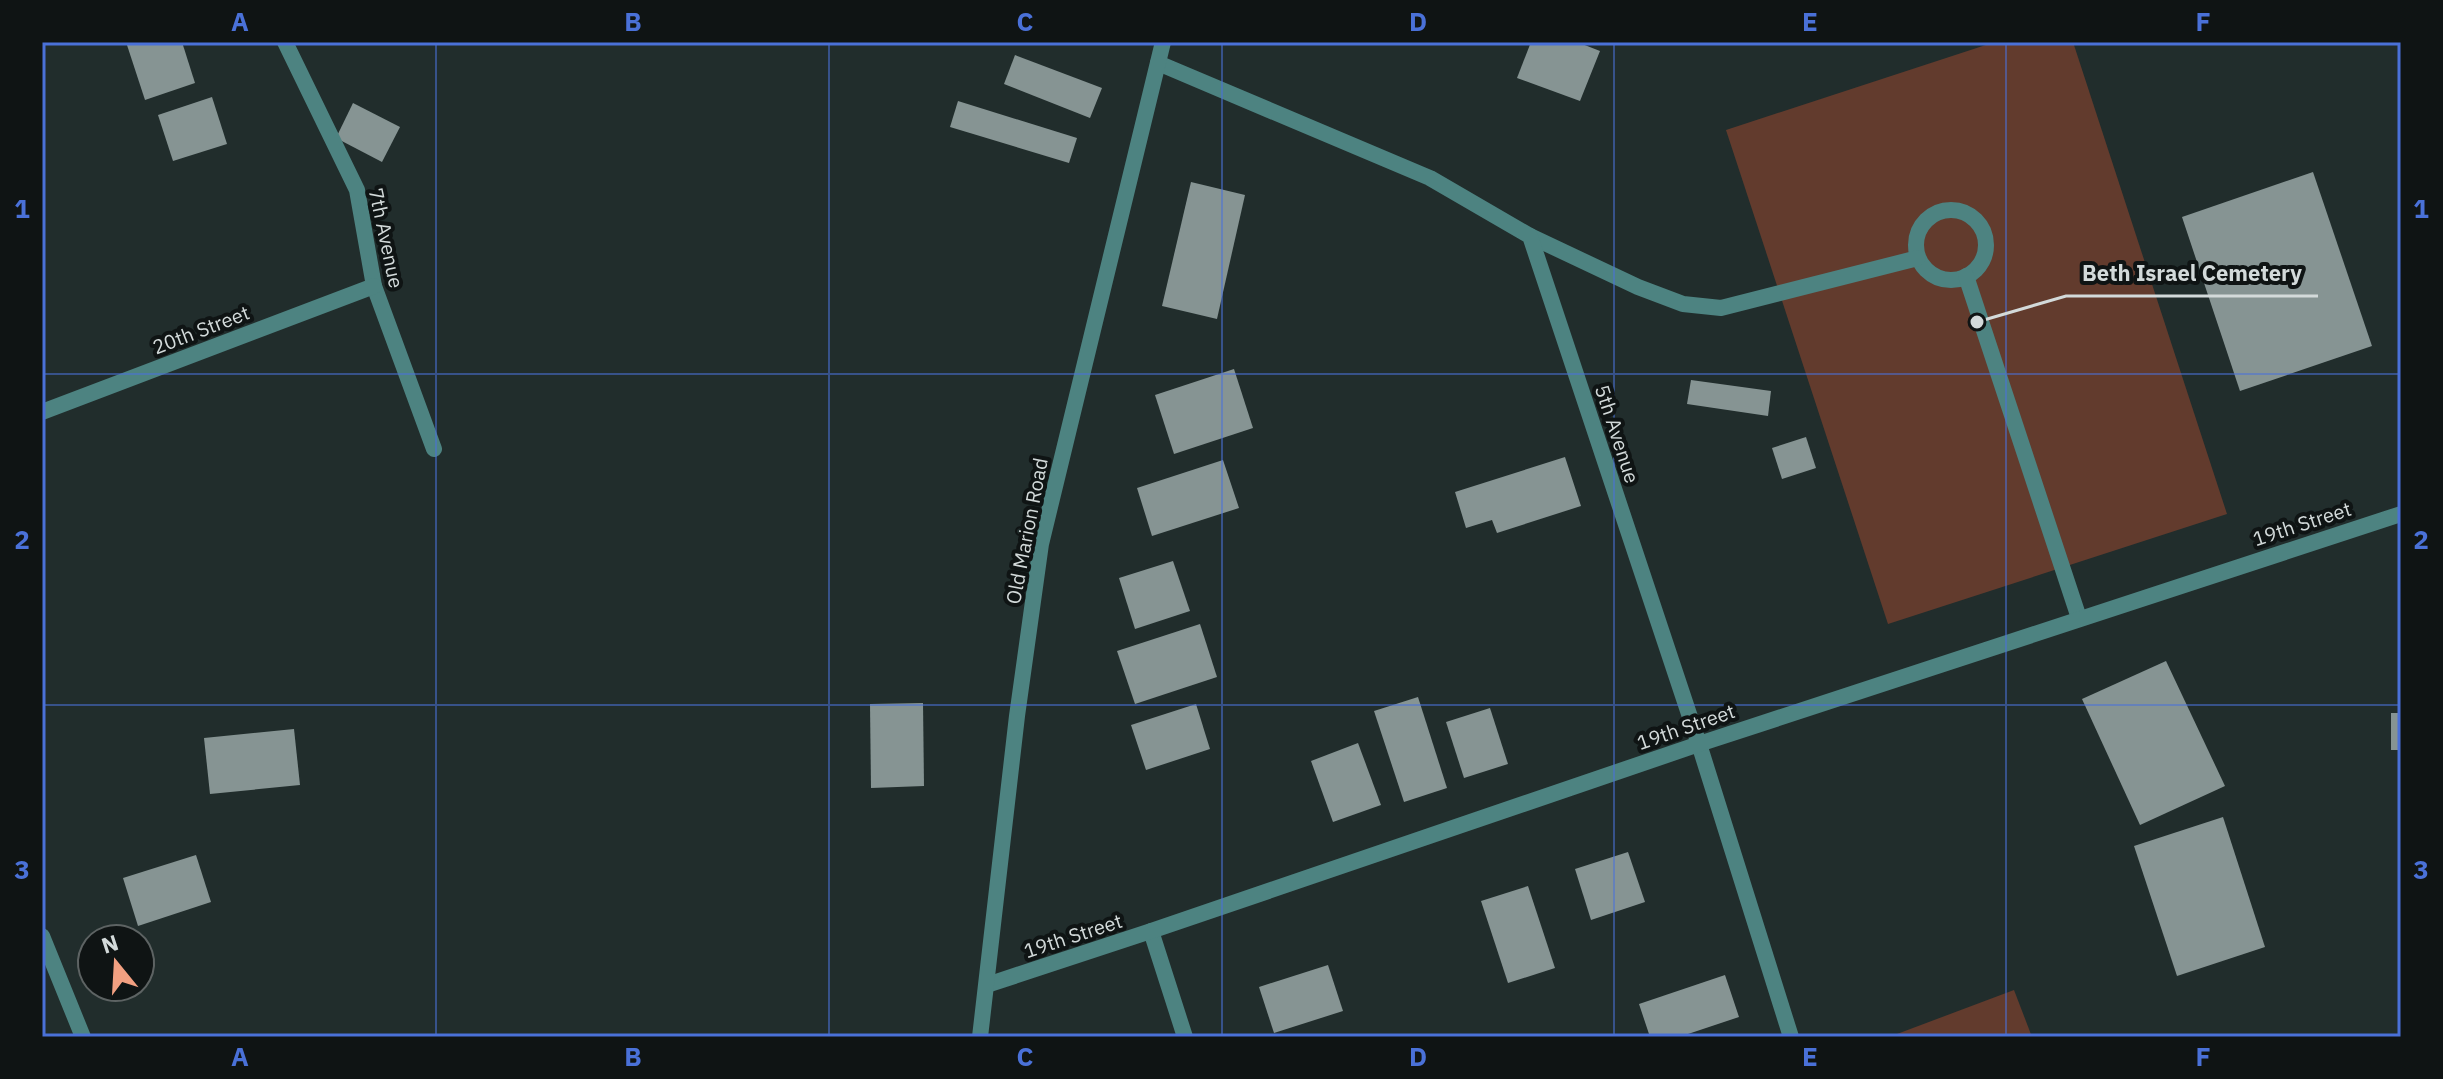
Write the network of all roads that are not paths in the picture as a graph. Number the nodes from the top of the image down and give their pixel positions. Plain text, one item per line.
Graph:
1 (285, 42) edge
2 (1163, 42) edge
3 (1158, 63) junction
4 (1530, 236) junction
5 (1918, 258) junction
6 (1966, 276) junction
7 (374, 286) junction
8 (42, 412) edge
9 (434, 449) dead end
10 (2401, 514) edge
11 (2079, 618) junction
12 (1699, 744) junction
13 (1151, 931) junction
14 (42, 936) edge
15 (987, 985) junction
16 (83, 1037) edge
17 (980, 1037) edge
18 (1185, 1037) edge
19 (1791, 1037) edge

1 - 7 street, 7th Avenue
2 - 3 street, Old Marion Road
3 - 4 street
3 - 15 street, Old Marion Road
4 - 5 street
4 - 12 street, 5th Avenue
5 - 6 street
5 - 6 street
6 - 11 street
7 - 8 street, 20th Street
7 - 9 street, 7th Avenue
10 - 11 street, 19th Street
11 - 12 street, 19th Street
12 - 13 street, 19th Street
12 - 19 street, 5th Avenue
13 - 15 street, 19th Street
13 - 18 street
14 - 16 street
15 - 17 street, Old Marion Road

